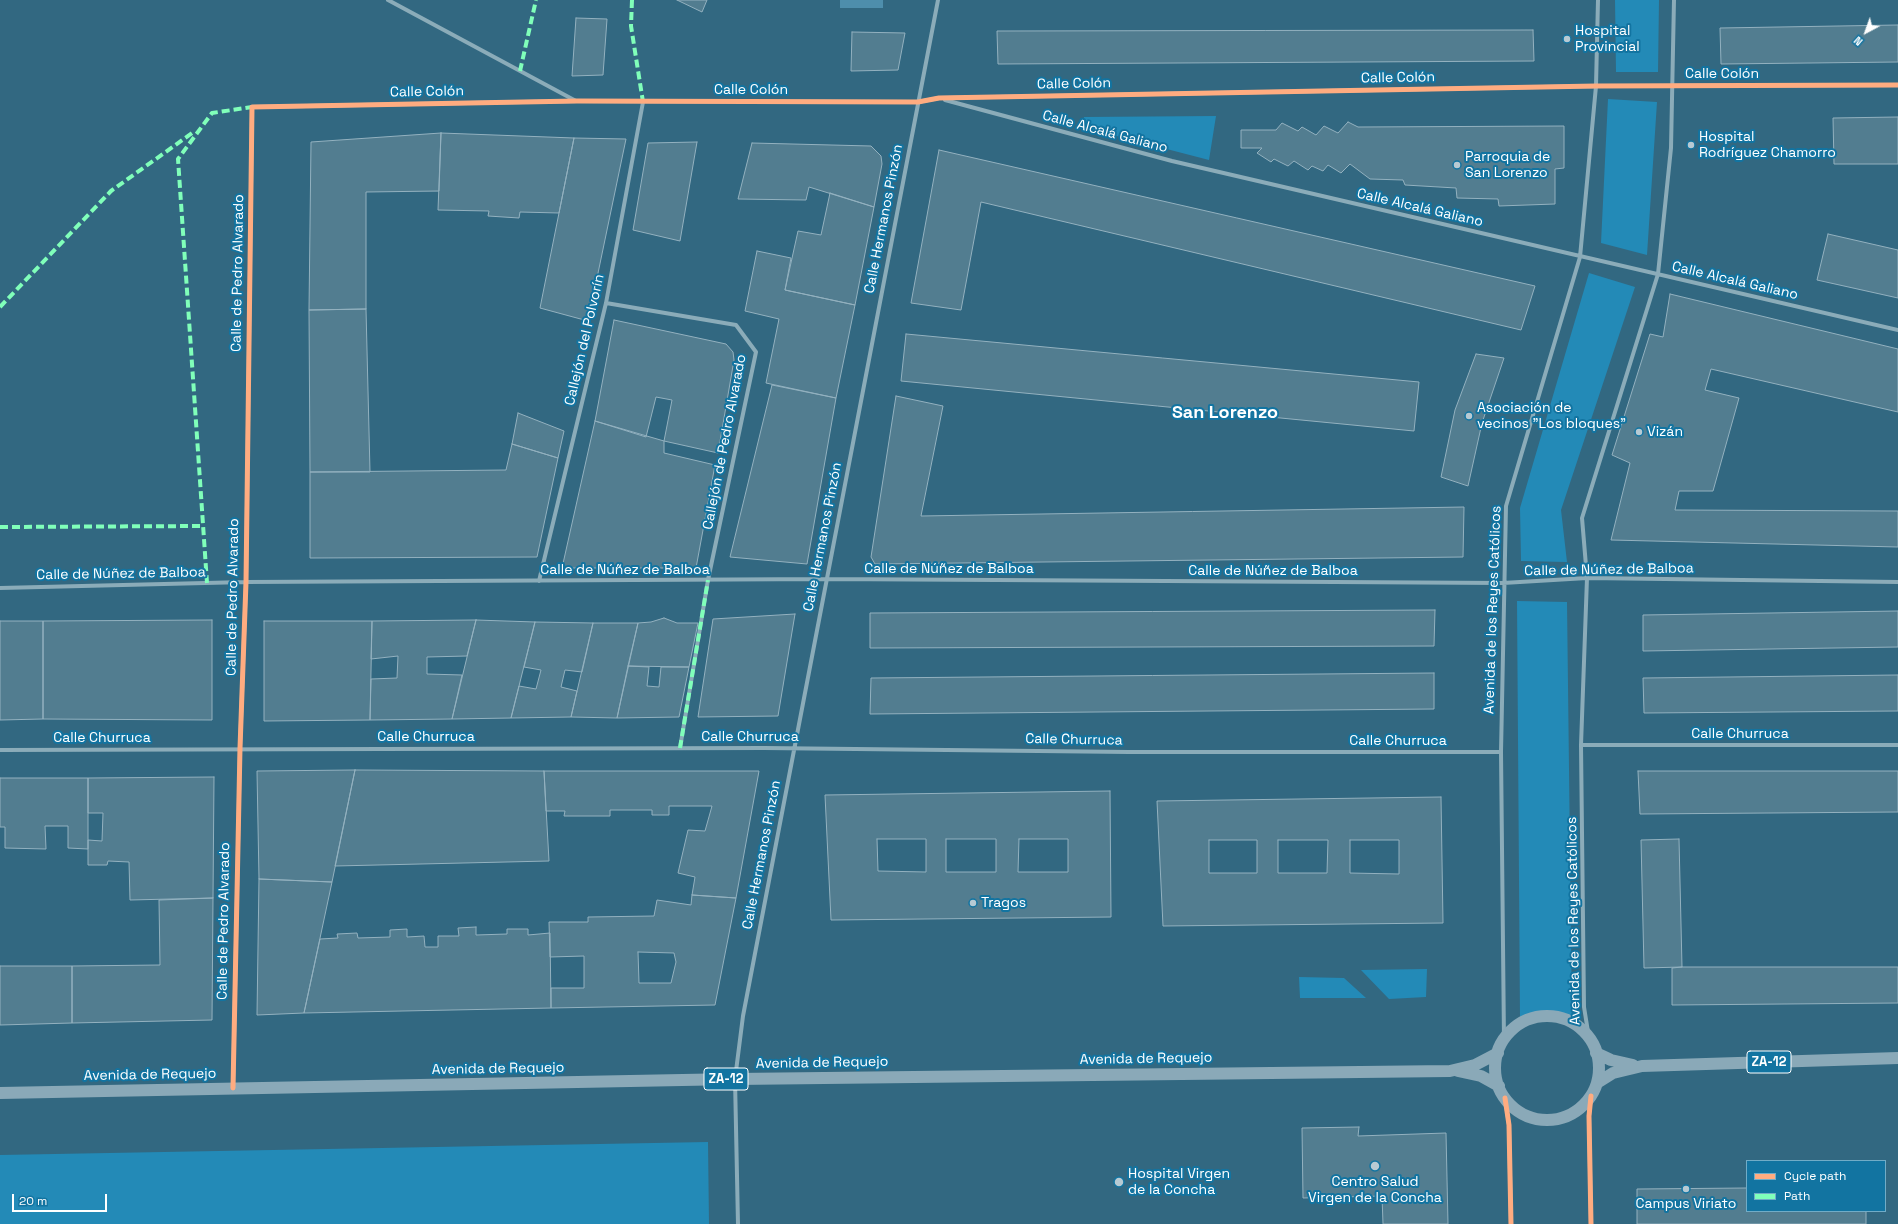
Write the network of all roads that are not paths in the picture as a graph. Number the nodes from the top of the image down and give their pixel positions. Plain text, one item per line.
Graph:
1 (388, 0) edge
2 (938, 0) edge
3 (1598, 0) edge
4 (1674, 0) edge
5 (1898, 85) edge
6 (1596, 86) junction
7 (1673, 87) junction
8 (939, 98) junction
9 (576, 101) junction
10 (643, 102) junction
11 (918, 102) junction
12 (252, 106) joint
13 (1580, 257) junction
14 (1658, 274) junction
15 (606, 303) junction
16 (1898, 330) edge
17 (1587, 578) junction
18 (826, 579) junction
19 (708, 580) junction
20 (539, 581) junction
21 (246, 582) junction
22 (1898, 582) edge
23 (1503, 583) junction
24 (0, 588) edge
25 (1581, 745) junction
26 (1898, 746) edge
27 (240, 748) junction
28 (680, 748) junction
29 (794, 748) junction
30 (0, 750) edge
31 (1501, 752) junction
32 (1589, 1038) junction
33 (1504, 1041) junction
34 (1498, 1053) junction
35 (1596, 1053) junction
36 (1898, 1058) edge
37 (1640, 1066) junction
38 (1453, 1070) junction
39 (735, 1079) junction
40 (1597, 1083) junction
41 (1499, 1086) junction
42 (233, 1088) junction
43 (0, 1092) edge
44 (1592, 1096) junction
45 (1505, 1098) junction
46 (738, 1224) edge
47 (1511, 1224) edge
48 (1591, 1224) edge

1 - 9 street
2 - 11 street, Calle Hermanos Pinzón
3 - 6 street, Avenida de los Reyes Católicos
4 - 7 street, Avenida de los Reyes Católicos
5 - 7 street, Calle Colón
6 - 7 street, Calle Colón
6 - 8 street, Calle Colón
6 - 13 street, Avenida de los Reyes Católicos
7 - 14 street, Avenida de los Reyes Católicos
8 - 11 street, Calle Colón
8 - 13 street, Calle Alcalá Galiano
9 - 10 street, Calle Colón
9 - 12 street, Calle Colón
10 - 11 street, Calle Colón
10 - 15 street, Callejón del Polvorín
11 - 18 street, Calle Hermanos Pinzón
12 - 21 street, Calle de Pedro Alvarado
13 - 14 street, Calle Alcalá Galiano
13 - 23 street, Avenida de los Reyes Católicos
14 - 16 street, Calle Alcalá Galiano
14 - 17 street, Avenida de los Reyes Católicos
15 - 19 street, Callejón de Pedro Alvarado
15 - 20 street, Callejón del Polvorín
17 - 22 street, Calle de Núñez de Balboa
17 - 23 street, Calle de Núñez de Balboa
17 - 25 street, Avenida de los Reyes Católicos
18 - 19 street, Calle de Núñez de Balboa
18 - 23 street, Calle de Núñez de Balboa
18 - 29 street, Calle Hermanos Pinzón
19 - 20 street, Calle de Núñez de Balboa
19 - 28 street, Callejón de Pedro Alvarado
20 - 21 street, Calle de Núñez de Balboa
21 - 24 street, Calle de Núñez de Balboa
21 - 27 street, Calle de Pedro Alvarado
23 - 31 street, Avenida de los Reyes Católicos
25 - 26 street, Calle Churruca
25 - 32 street, Avenida de los Reyes Católicos
27 - 28 street, Calle Churruca
27 - 30 street, Calle Churruca
27 - 42 street, Calle de Pedro Alvarado
28 - 29 street, Calle Churruca
29 - 31 street, Calle Churruca
29 - 39 street, Calle Hermanos Pinzón
31 - 33 street, Avenida de los Reyes Católicos
32 - 33 highway
32 - 35 highway
33 - 34 highway
34 - 38 highway
34 - 41 highway
35 - 37 highway, ZA-12
35 - 40 highway
36 - 37 highway, ZA-12
37 - 40 highway, ZA-12
38 - 39 highway, Avenida de Requejo / ZA-12
38 - 41 highway
39 - 42 highway, Avenida de Requejo / ZA-12
39 - 46 street, Calle Hermanos Pinzón
40 - 44 highway
41 - 45 highway
42 - 43 highway, Avenida de Requejo / ZA-12
44 - 45 highway
44 - 48 street
45 - 47 street

